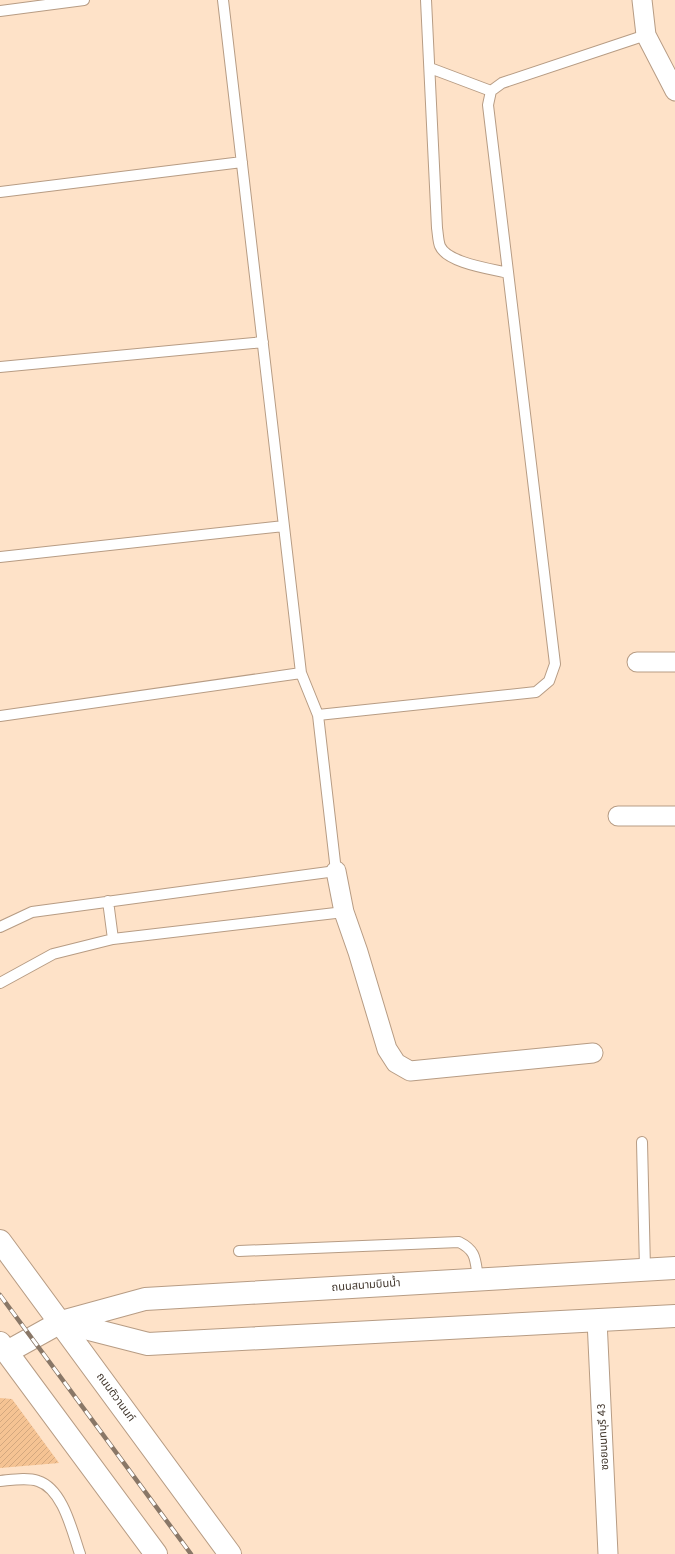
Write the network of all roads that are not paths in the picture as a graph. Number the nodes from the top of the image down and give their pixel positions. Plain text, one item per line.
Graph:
1 (84, 0) edge
2 (223, 0) edge
3 (426, 0) edge
4 (642, 0) edge
5 (0, 11) edge
6 (646, 35) junction
7 (430, 68) junction
8 (491, 91) junction
9 (675, 91) edge
10 (242, 162) junction
11 (0, 192) edge
12 (508, 273) junction
13 (263, 342) junction
14 (0, 367) edge
15 (284, 526) junction
16 (0, 556) edge
17 (636, 662) dead end
18 (675, 662) edge
19 (301, 673) junction
20 (318, 715) junction
21 (0, 716) edge
22 (618, 816) dead end
23 (675, 816) edge
24 (336, 870) junction
25 (108, 901) junction
26 (344, 912) junction
27 (0, 927) edge
28 (113, 939) junction
29 (0, 983) edge
30 (593, 1053) dead end
31 (642, 1142) dead end
32 (0, 1241) edge
33 (239, 1251) dead end
34 (675, 1268) edge
35 (645, 1269) junction
36 (478, 1278) junction
37 (675, 1316) edge
38 (597, 1320) junction
39 (61, 1322) junction
40 (4, 1348) edge
41 (0, 1481) edge
42 (80, 1554) edge
43 (156, 1554) edge
44 (230, 1554) edge
45 (608, 1554) edge

1 - 5 lane
2 - 10 lane
3 - 7 lane
4 - 6 street
6 - 8 lane
6 - 9 street
7 - 8 lane
7 - 12 lane
8 - 12 lane
10 - 11 lane
10 - 13 lane
12 - 20 lane
13 - 14 lane
13 - 15 lane
15 - 16 lane
15 - 19 lane
17 - 18 street
19 - 20 lane
19 - 21 lane
20 - 24 lane
22 - 23 street
24 - 25 lane
24 - 26 street
25 - 27 lane
25 - 28 lane
26 - 28 lane
26 - 30 street
28 - 29 lane
31 - 35 lane
32 - 39 main road, ถนนติวานนท์
33 - 36 lane
34 - 35 main road, ถนนสนามบินน้ำ
35 - 36 main road, ถนนสนามบินน้ำ
36 - 39 main road, ถนนสนามบินน้ำ
37 - 38 main road
38 - 39 main road
38 - 45 street, ซอยนนทบุรี 43
39 - 40 main road, ถนนสนามบินน้ำ
39 - 44 main road, ถนนติวานนท์
40 - 43 main road
41 - 42 lane

